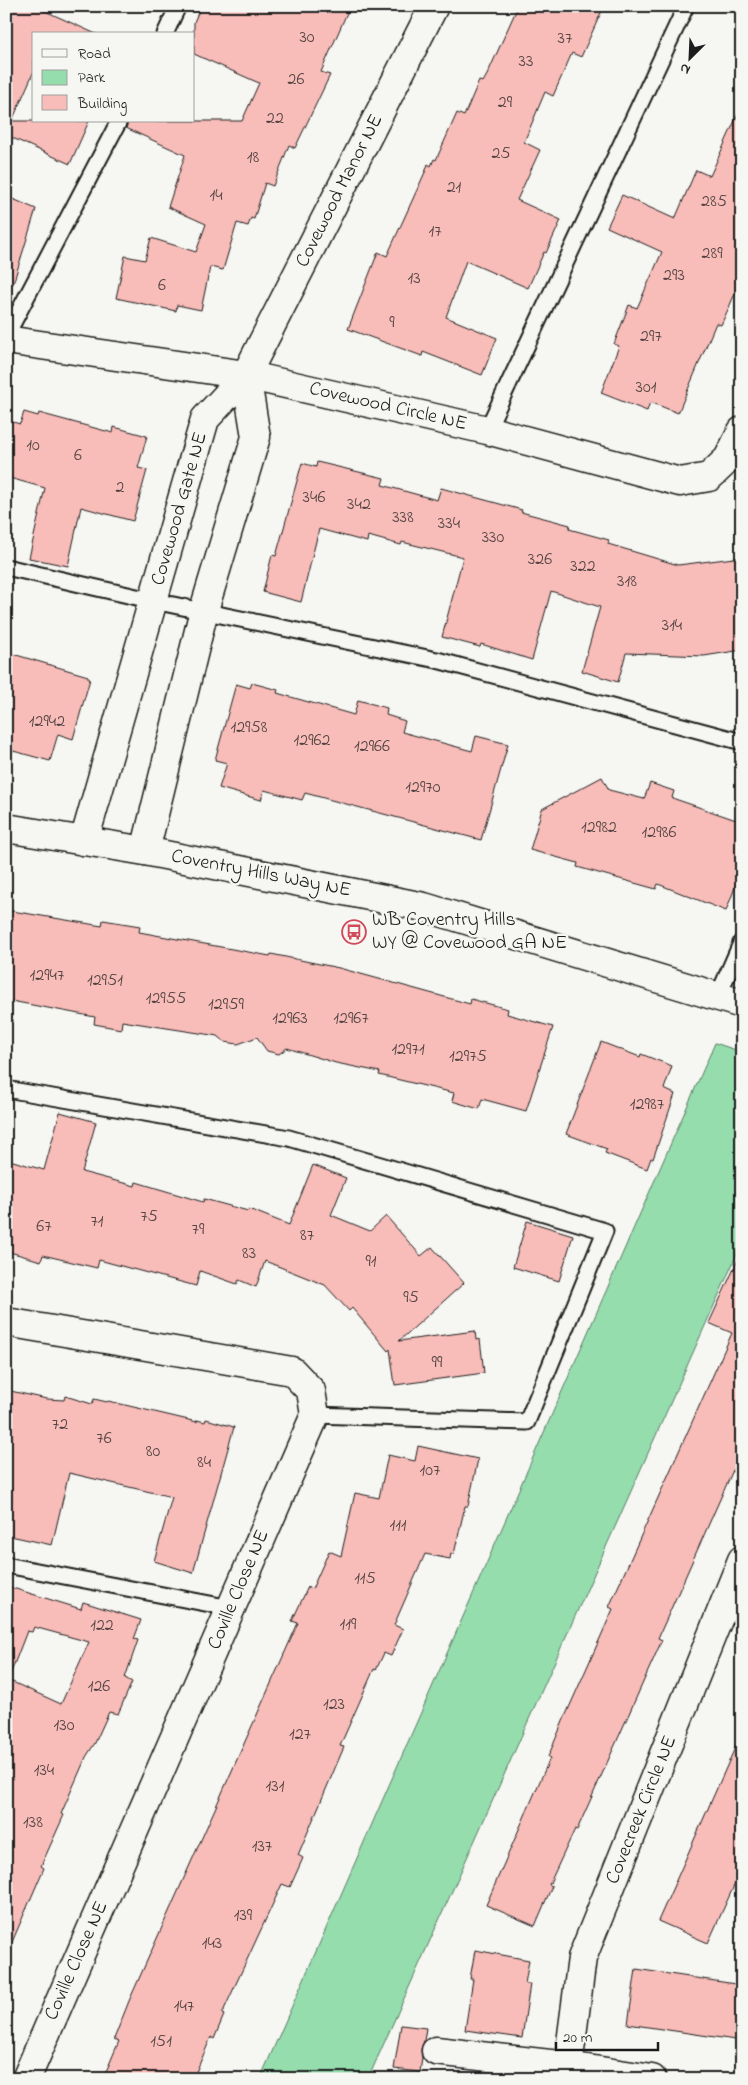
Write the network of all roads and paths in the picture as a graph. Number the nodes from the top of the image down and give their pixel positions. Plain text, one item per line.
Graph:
1 (178, 6) edge
2 (434, 6) edge
3 (686, 6) edge
4 (165, 32) edge
5 (118, 122) edge
6 (6, 336) edge
7 (6, 340) edge
8 (246, 375) junction
9 (487, 430) junction
10 (742, 430) edge
11 (6, 567) edge
12 (154, 601) junction
13 (204, 610) junction
14 (742, 742) edge
15 (6, 828) edge
16 (84, 841) junction
17 (145, 851) junction
18 (742, 942) edge
19 (730, 1000) edge
20 (6, 1089) edge
21 (6, 1322) edge
22 (315, 1415) junction
23 (742, 1560) edge
24 (6, 1565) edge
25 (231, 1608) junction
26 (436, 2051) dead end
27 (568, 2066) junction
28 (26, 2079) edge
29 (652, 2079) edge

1 - 4 lane
2 - 8 street, Covewood Manor NE
3 - 9 lane
5 - 6 lane
7 - 8 street, Covewood Circle NE
8 - 9 street, Covewood Circle NE
8 - 12 street, Covewood Gate NE
8 - 13 street
9 - 10 street, Covewood Circle NE
11 - 12 lane
12 - 13 lane
12 - 16 street, Covewood Gate NE
13 - 14 lane
13 - 17 street
15 - 16 street, Coventry Hills Way NE
16 - 17 street, Coventry Hills Way NE
17 - 19 street, Coventry Hills Way NE
18 - 19 lane
20 - 22 lane
21 - 22 street
22 - 25 street, Coville Close NE
23 - 27 street, Covecreek Circle NE
24 - 25 lane
25 - 28 street, Coville Close NE
26 - 27 street
27 - 29 street

